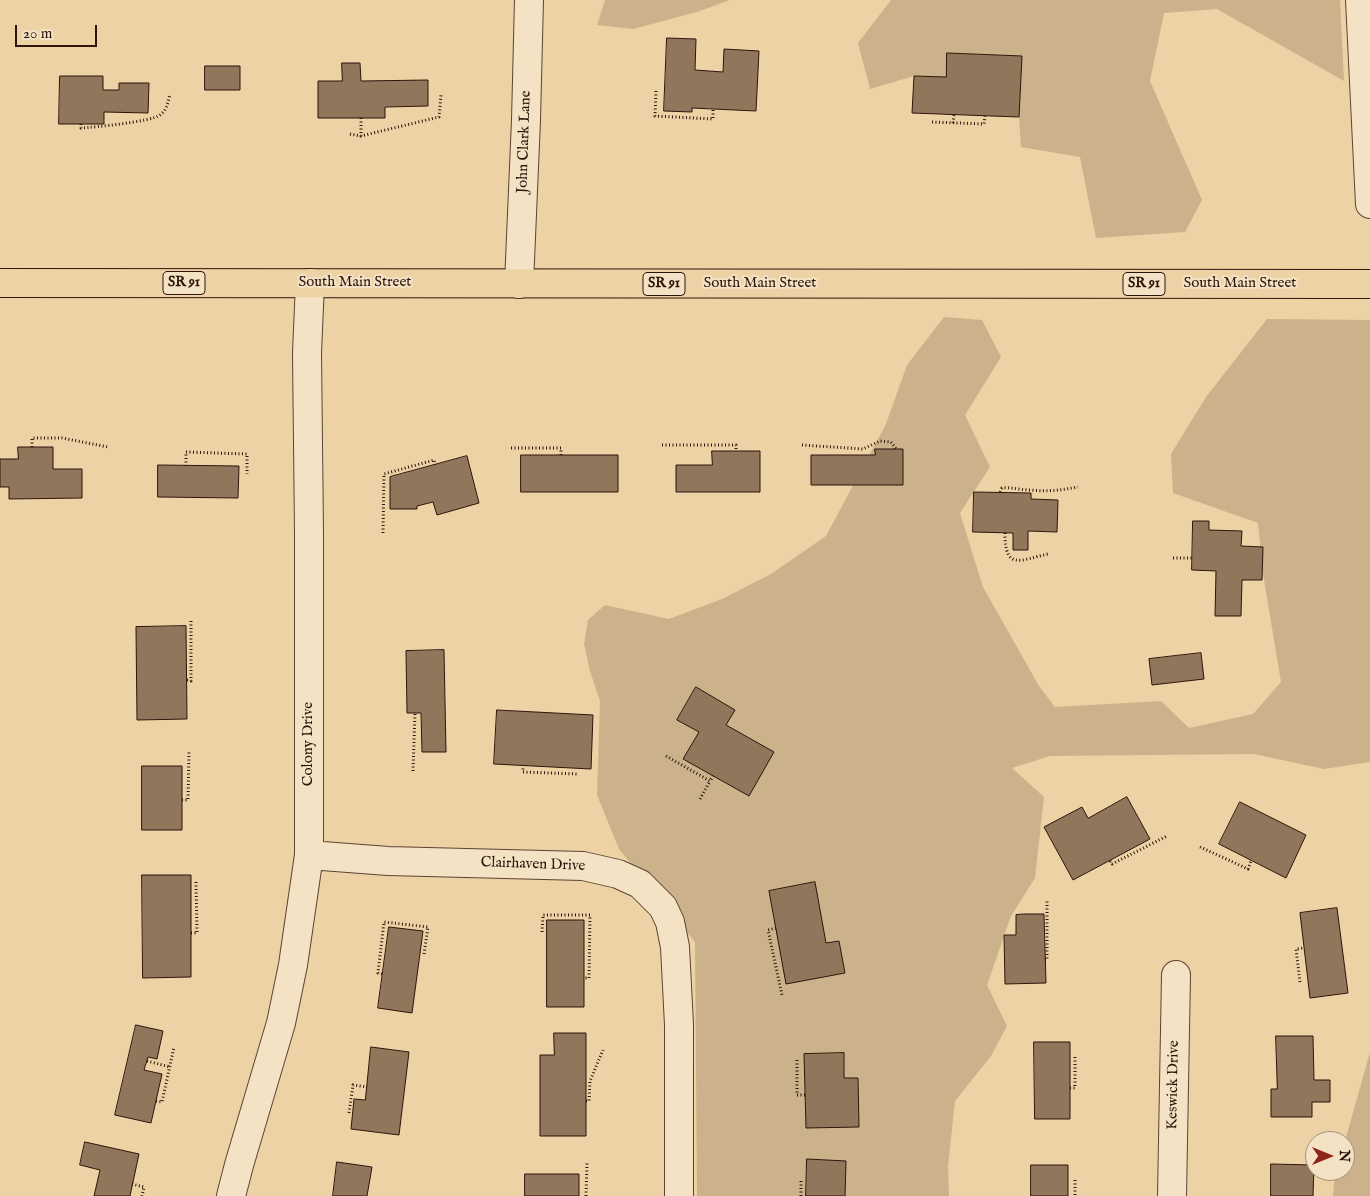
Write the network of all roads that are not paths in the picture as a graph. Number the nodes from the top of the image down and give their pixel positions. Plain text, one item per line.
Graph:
1 (529, 0) edge
2 (1360, 0) edge
3 (1370, 204) edge
4 (0, 283) edge
5 (310, 283) junction
6 (519, 284) junction
7 (1370, 284) edge
8 (309, 855) junction
9 (1176, 975) dead end
10 (231, 1196) edge
11 (679, 1196) edge
12 (1172, 1196) edge

1 - 6 street, John Clark Lane
2 - 3 street
4 - 5 main road, South Main Street / SR 91
5 - 6 main road, South Main Street / SR 91
5 - 8 street, Colony Drive
6 - 7 main road, South Main Street / SR 91
8 - 10 street, Colony Drive
8 - 11 street, Clairhaven Drive
9 - 12 street, Keswick Drive

